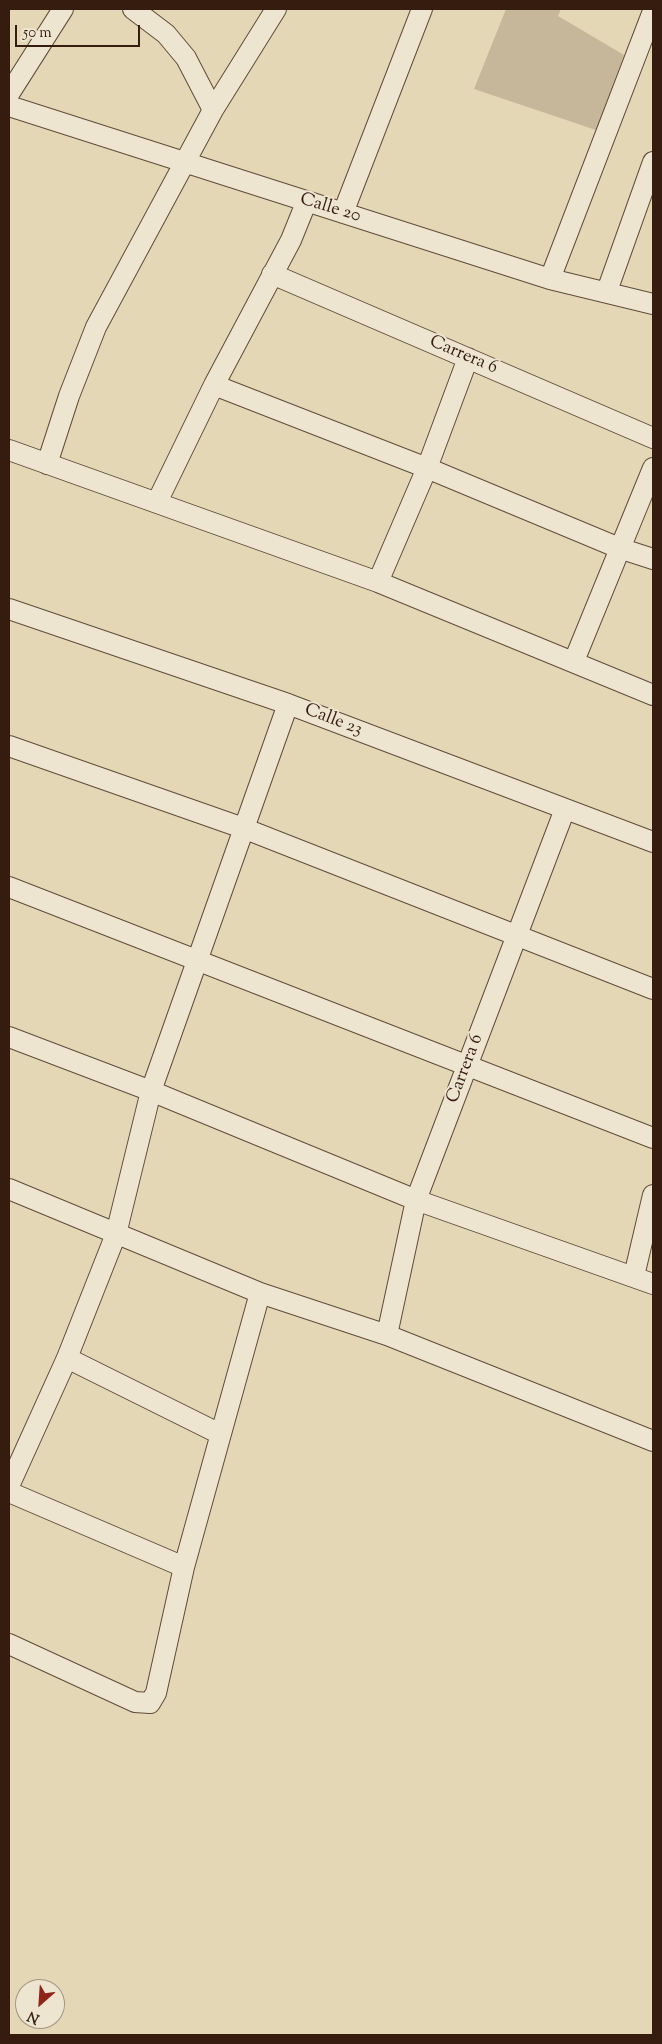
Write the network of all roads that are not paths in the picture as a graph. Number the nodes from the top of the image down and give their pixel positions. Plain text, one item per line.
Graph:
1 (63, 9) edge
2 (133, 9) edge
3 (276, 9) edge
4 (422, 9) edge
5 (653, 11) edge
6 (9, 94) edge
7 (9, 106) edge
8 (213, 110) junction
9 (185, 161) junction
10 (653, 162) edge
11 (306, 203) junction
12 (343, 213) junction
13 (272, 274) junction
14 (550, 279) junction
15 (607, 291) junction
16 (653, 304) edge
17 (468, 358) junction
18 (214, 385) junction
19 (653, 438) edge
20 (9, 450) edge
21 (47, 464) junction
22 (427, 468) junction
23 (653, 468) edge
24 (157, 502) junction
25 (619, 548) junction
26 (653, 558) edge
27 (378, 582) junction
28 (11, 615) edge
29 (574, 661) junction
30 (653, 696) edge
31 (288, 704) junction
32 (9, 746) edge
33 (565, 809) junction
34 (243, 828) junction
35 (653, 842) edge
36 (9, 888) edge
37 (516, 937) junction
38 (196, 960) junction
39 (653, 990) edge
40 (9, 1036) edge
41 (468, 1066) junction
42 (151, 1091) junction
43 (653, 1138) edge
44 (9, 1189) edge
45 (653, 1195) edge
46 (416, 1200) junction
47 (116, 1234) junction
48 (634, 1276) junction
49 (653, 1284) edge
50 (260, 1293) junction
51 (387, 1335) junction
52 (66, 1358) junction
53 (220, 1434) junction
54 (653, 1441) edge
55 (9, 1486) edge
56 (9, 1492) edge
57 (184, 1567) junction
58 (9, 1644) edge

1 - 6 street
2 - 8 street
3 - 8 street
4 - 12 street
5 - 14 street
7 - 9 street, Calle 20
8 - 9 street
9 - 11 street, Calle 20
9 - 21 street
10 - 15 street
11 - 12 street, Calle 20
11 - 13 street
12 - 14 street, Calle 20
13 - 17 street, Carrera 6
13 - 18 street
14 - 15 street, Calle 20
15 - 16 street, Calle 20
17 - 19 street, Carrera 6
17 - 22 street
18 - 22 street
18 - 24 street
20 - 21 street
21 - 24 street
22 - 25 street
22 - 27 street
23 - 25 street
24 - 27 street
25 - 26 street
25 - 29 street
27 - 29 street
28 - 31 street, Calle 23
29 - 30 street
31 - 33 street, Calle 23
31 - 34 street
32 - 34 street
33 - 35 street, Calle 23
33 - 37 street, Carrera 6
34 - 37 street
34 - 38 street
36 - 38 street
37 - 39 street
37 - 41 street, Carrera 6
38 - 41 street
38 - 42 street
40 - 42 street
41 - 43 street
41 - 46 street, Carrera 6
42 - 46 street
42 - 47 street
44 - 47 street
45 - 48 street
46 - 48 street
46 - 51 street, Carrera 6
47 - 50 street
47 - 52 street
48 - 49 street
50 - 51 street
50 - 53 street
51 - 54 street
52 - 53 street
52 - 55 street
53 - 57 street
56 - 57 street
57 - 58 street

